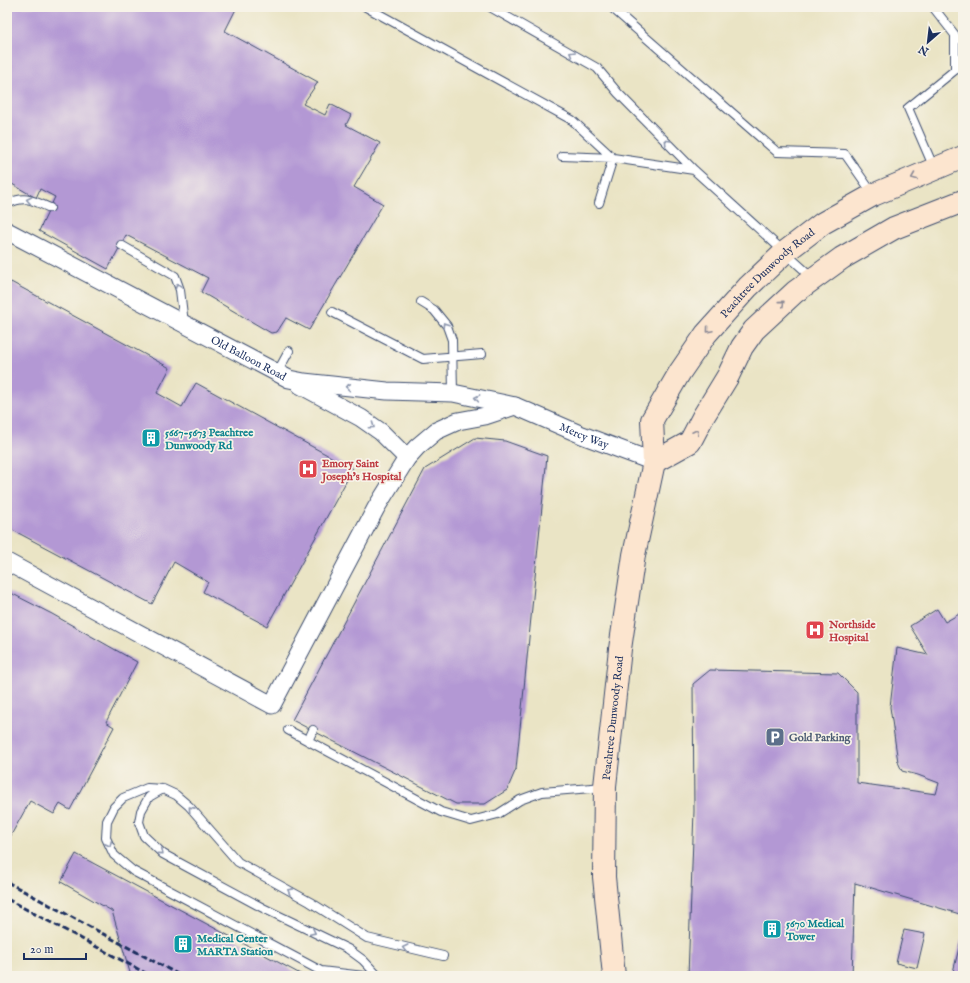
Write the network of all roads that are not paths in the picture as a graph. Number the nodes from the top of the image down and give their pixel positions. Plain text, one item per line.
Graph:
1 (366, 7) edge
2 (490, 7) edge
3 (611, 7) edge
4 (933, 7) edge
5 (562, 156) dead end
6 (963, 157) edge
7 (613, 158) junction
8 (934, 169) junction
9 (694, 170) junction
10 (873, 194) junction
11 (963, 201) edge
12 (599, 203) dead end
13 (7, 204) edge
14 (50, 208) dead end
15 (7, 231) edge
16 (121, 245) dead end
17 (784, 252) junction
18 (813, 278) junction
19 (421, 302) dead end
20 (332, 312) dead end
21 (184, 324) junction
22 (288, 351) dead end
23 (482, 354) dead end
24 (452, 357) junction
25 (283, 376) junction
26 (453, 393) junction
27 (515, 406) junction
28 (407, 458) junction
29 (654, 462) junction
30 (7, 562) edge
31 (288, 730) dead end
32 (313, 730) dead end
33 (308, 741) junction
34 (605, 786) junction
35 (163, 789) junction
36 (443, 956) dead end
37 (364, 976) edge
38 (378, 976) edge
39 (614, 976) edge

1 - 7 lane
9 -> 2 lane
3 - 10 lane
4 - 8 lane
5 - 7 lane
6 - 8 main road, Peachtree Dunwoody Road
7 - 9 lane
7 - 12 lane
8 -> 10 main road, Peachtree Dunwoody Road
9 - 17 lane
10 - 17 main road, Peachtree Dunwoody Road
11 - 18 main road
14 -> 13 lane
15 - 21 street, Old Balloon Road
21 -> 16 lane
17 - 18 lane
17 -> 29 main road, Peachtree Dunwoody Road
29 -> 18 main road
24 -> 19 lane
20 - 24 lane
21 - 25 street, Old Balloon Road
22 - 25 lane
23 - 24 lane
24 - 26 lane
26 -> 25 street, Old Balloon Road
25 -> 28 street
27 -> 26 street, Old Balloon Road
27 - 28 street
27 - 29 street, Mercy Way
28 - 30 street
29 - 34 main road, Peachtree Dunwoody Road
31 - 33 lane
32 - 33 lane
33 - 34 lane
34 - 39 main road, Peachtree Dunwoody Road
36 -> 35 lane
35 -> 37 lane
35 -> 38 lane

